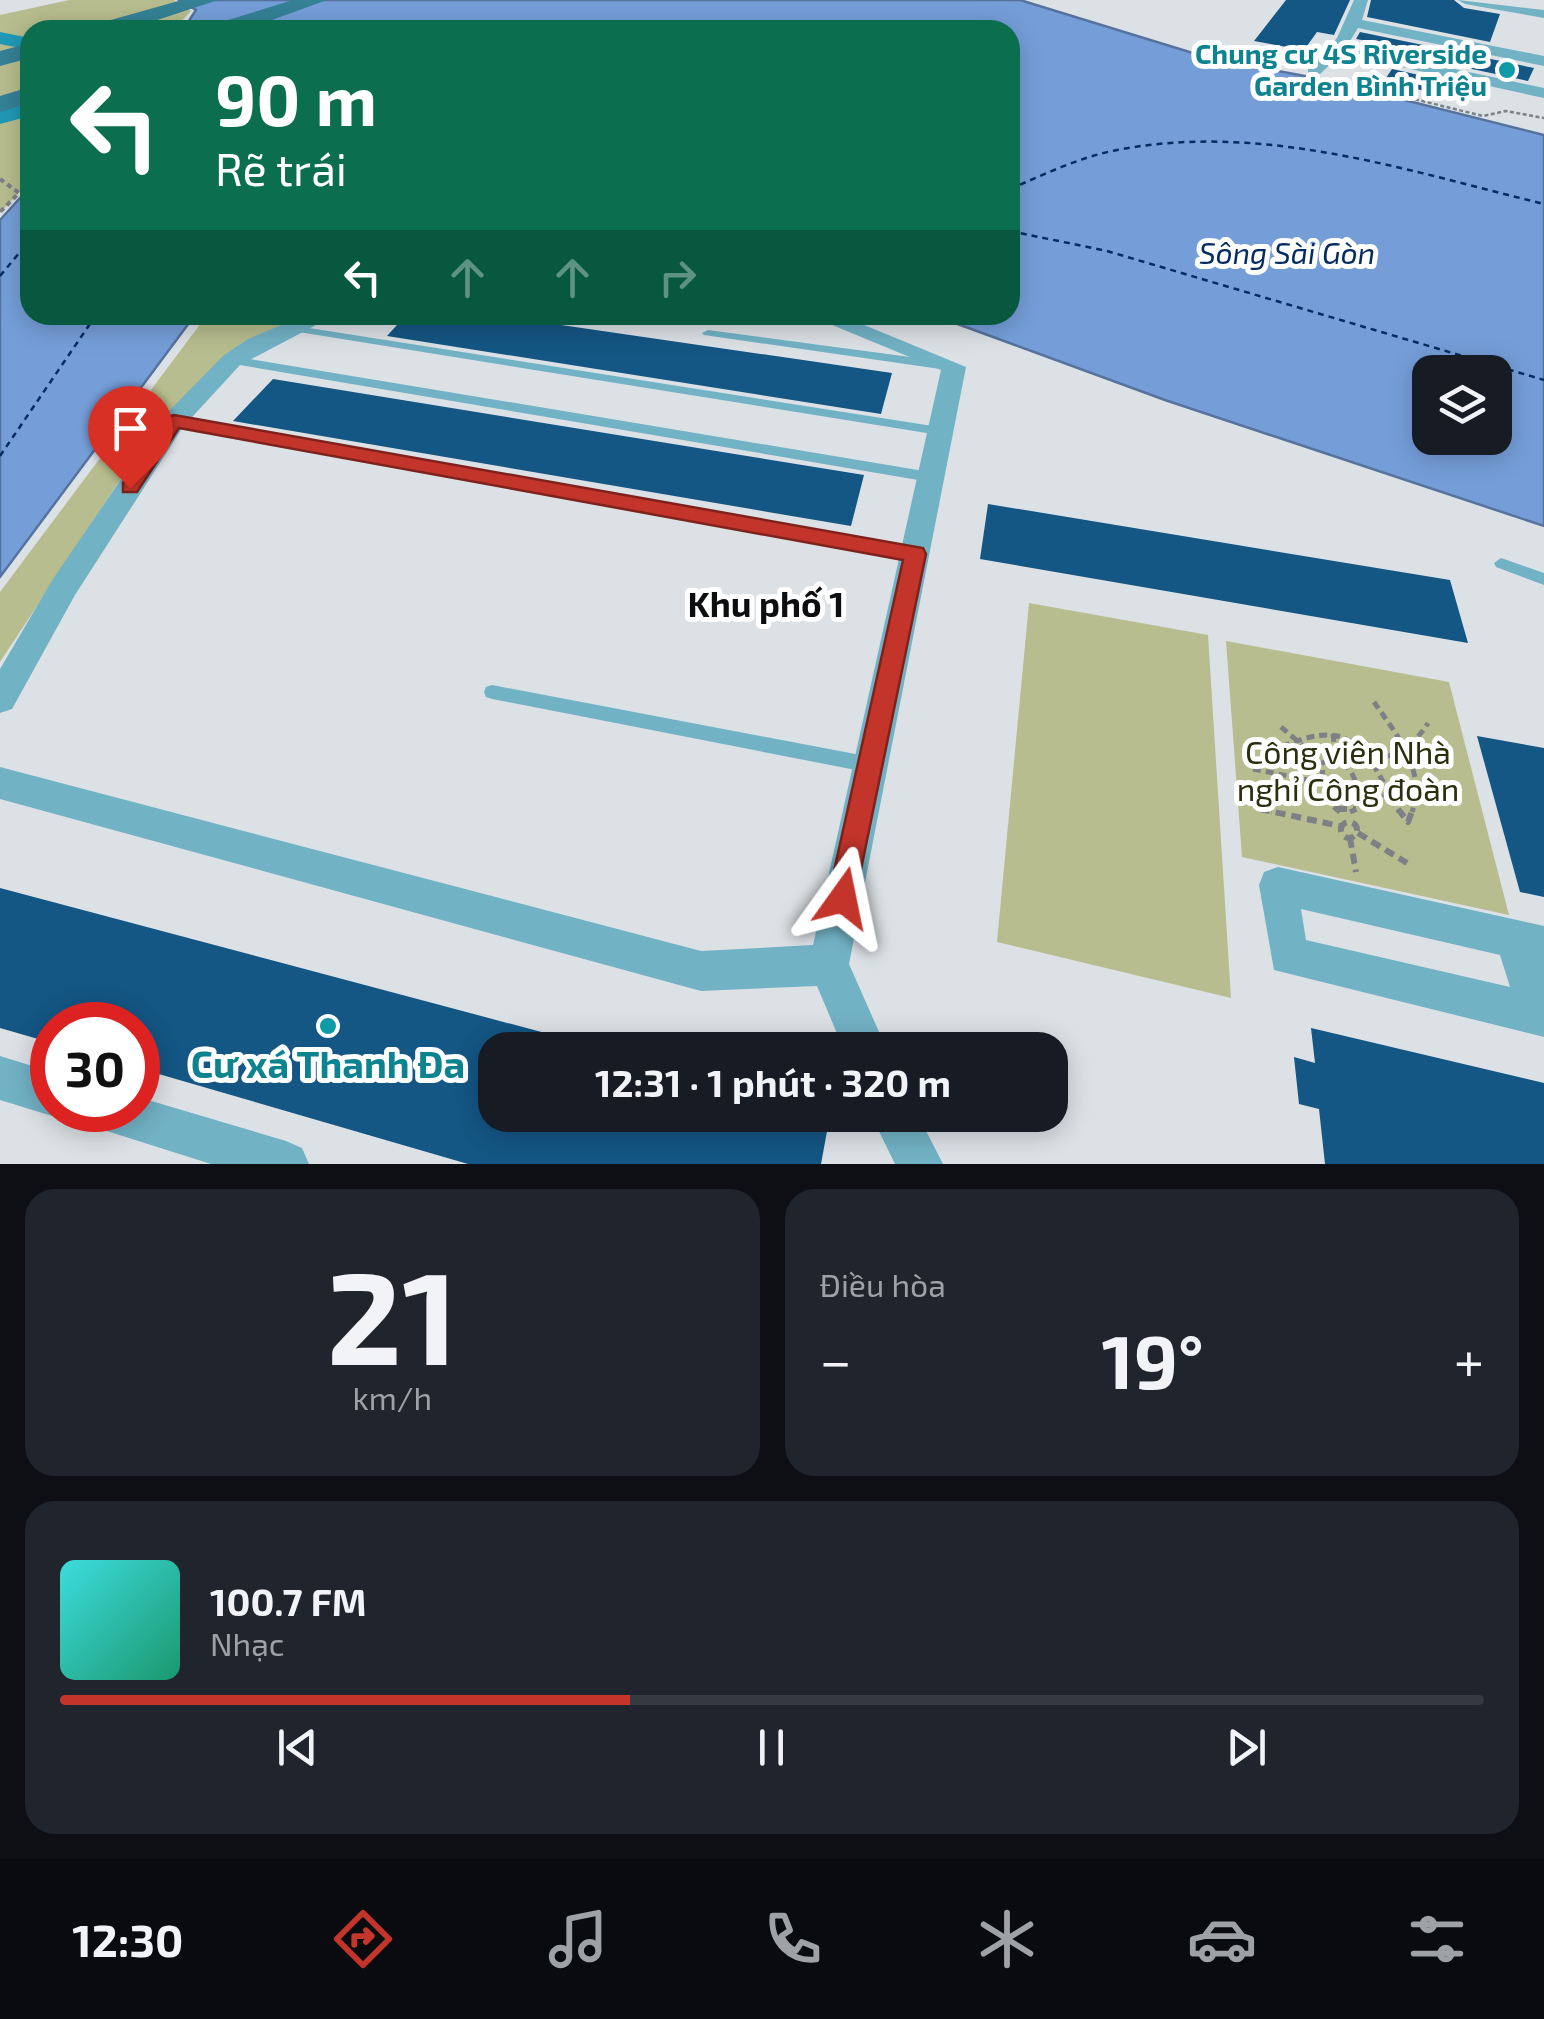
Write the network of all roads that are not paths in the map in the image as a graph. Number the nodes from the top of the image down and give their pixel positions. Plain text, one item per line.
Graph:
1 (206, 0) edge
2 (316, 0) edge
3 (330, 0) edge
4 (1361, 0) edge
5 (1465, 0) edge
6 (1483, 2) edge
7 (1544, 14) edge
8 (136, 20) edge
9 (252, 20) edge
10 (267, 20) edge
11 (1356, 23) junction
12 (1340, 49) junction
13 (1544, 62) edge
14 (1318, 74) road end
15 (1544, 93) edge
16 (298, 325) edge
17 (845, 325) edge
18 (290, 328) junction
19 (708, 333) dead end
20 (232, 360) junction
21 (954, 367) junction
22 (174, 421) junction
23 (939, 431) junction
24 (930, 476) junction
25 (915, 554) junction
26 (1501, 563) dead end
27 (1544, 579) edge
28 (492, 692) dead end
29 (0, 700) edge
30 (870, 765) junction
31 (0, 783) edge
32 (1530, 943) edge
33 (829, 965) junction
34 (1542, 1016) edge
35 (858, 1032) edge
36 (0, 1078) edge
37 (30, 1087) edge
38 (160, 1126) edge
39 (895, 1135) edge
40 (286, 1164) edge
41 (920, 1164) edge

1 - 8 main road
2 - 9 main road
3 - 10 main road
4 - 11 street
5 - 6 street
6 - 7 street
11 - 12 street
11 - 13 street
12 - 14 street
12 - 15 street
16 - 18 street
17 - 21 street
18 - 20 street
18 - 23 lane
19 - 21 lane
20 - 22 street
20 - 24 lane
21 - 23 street
22 - 25 lane
22 - 29 street
23 - 24 street
24 - 25 street
25 - 30 street
26 - 27 lane
28 - 30 lane
30 - 33 street
31 - 33 street
32 - 34 street
32 - 34 street
33 - 35 street
36 - 37 street
38 - 40 street
39 - 41 street

